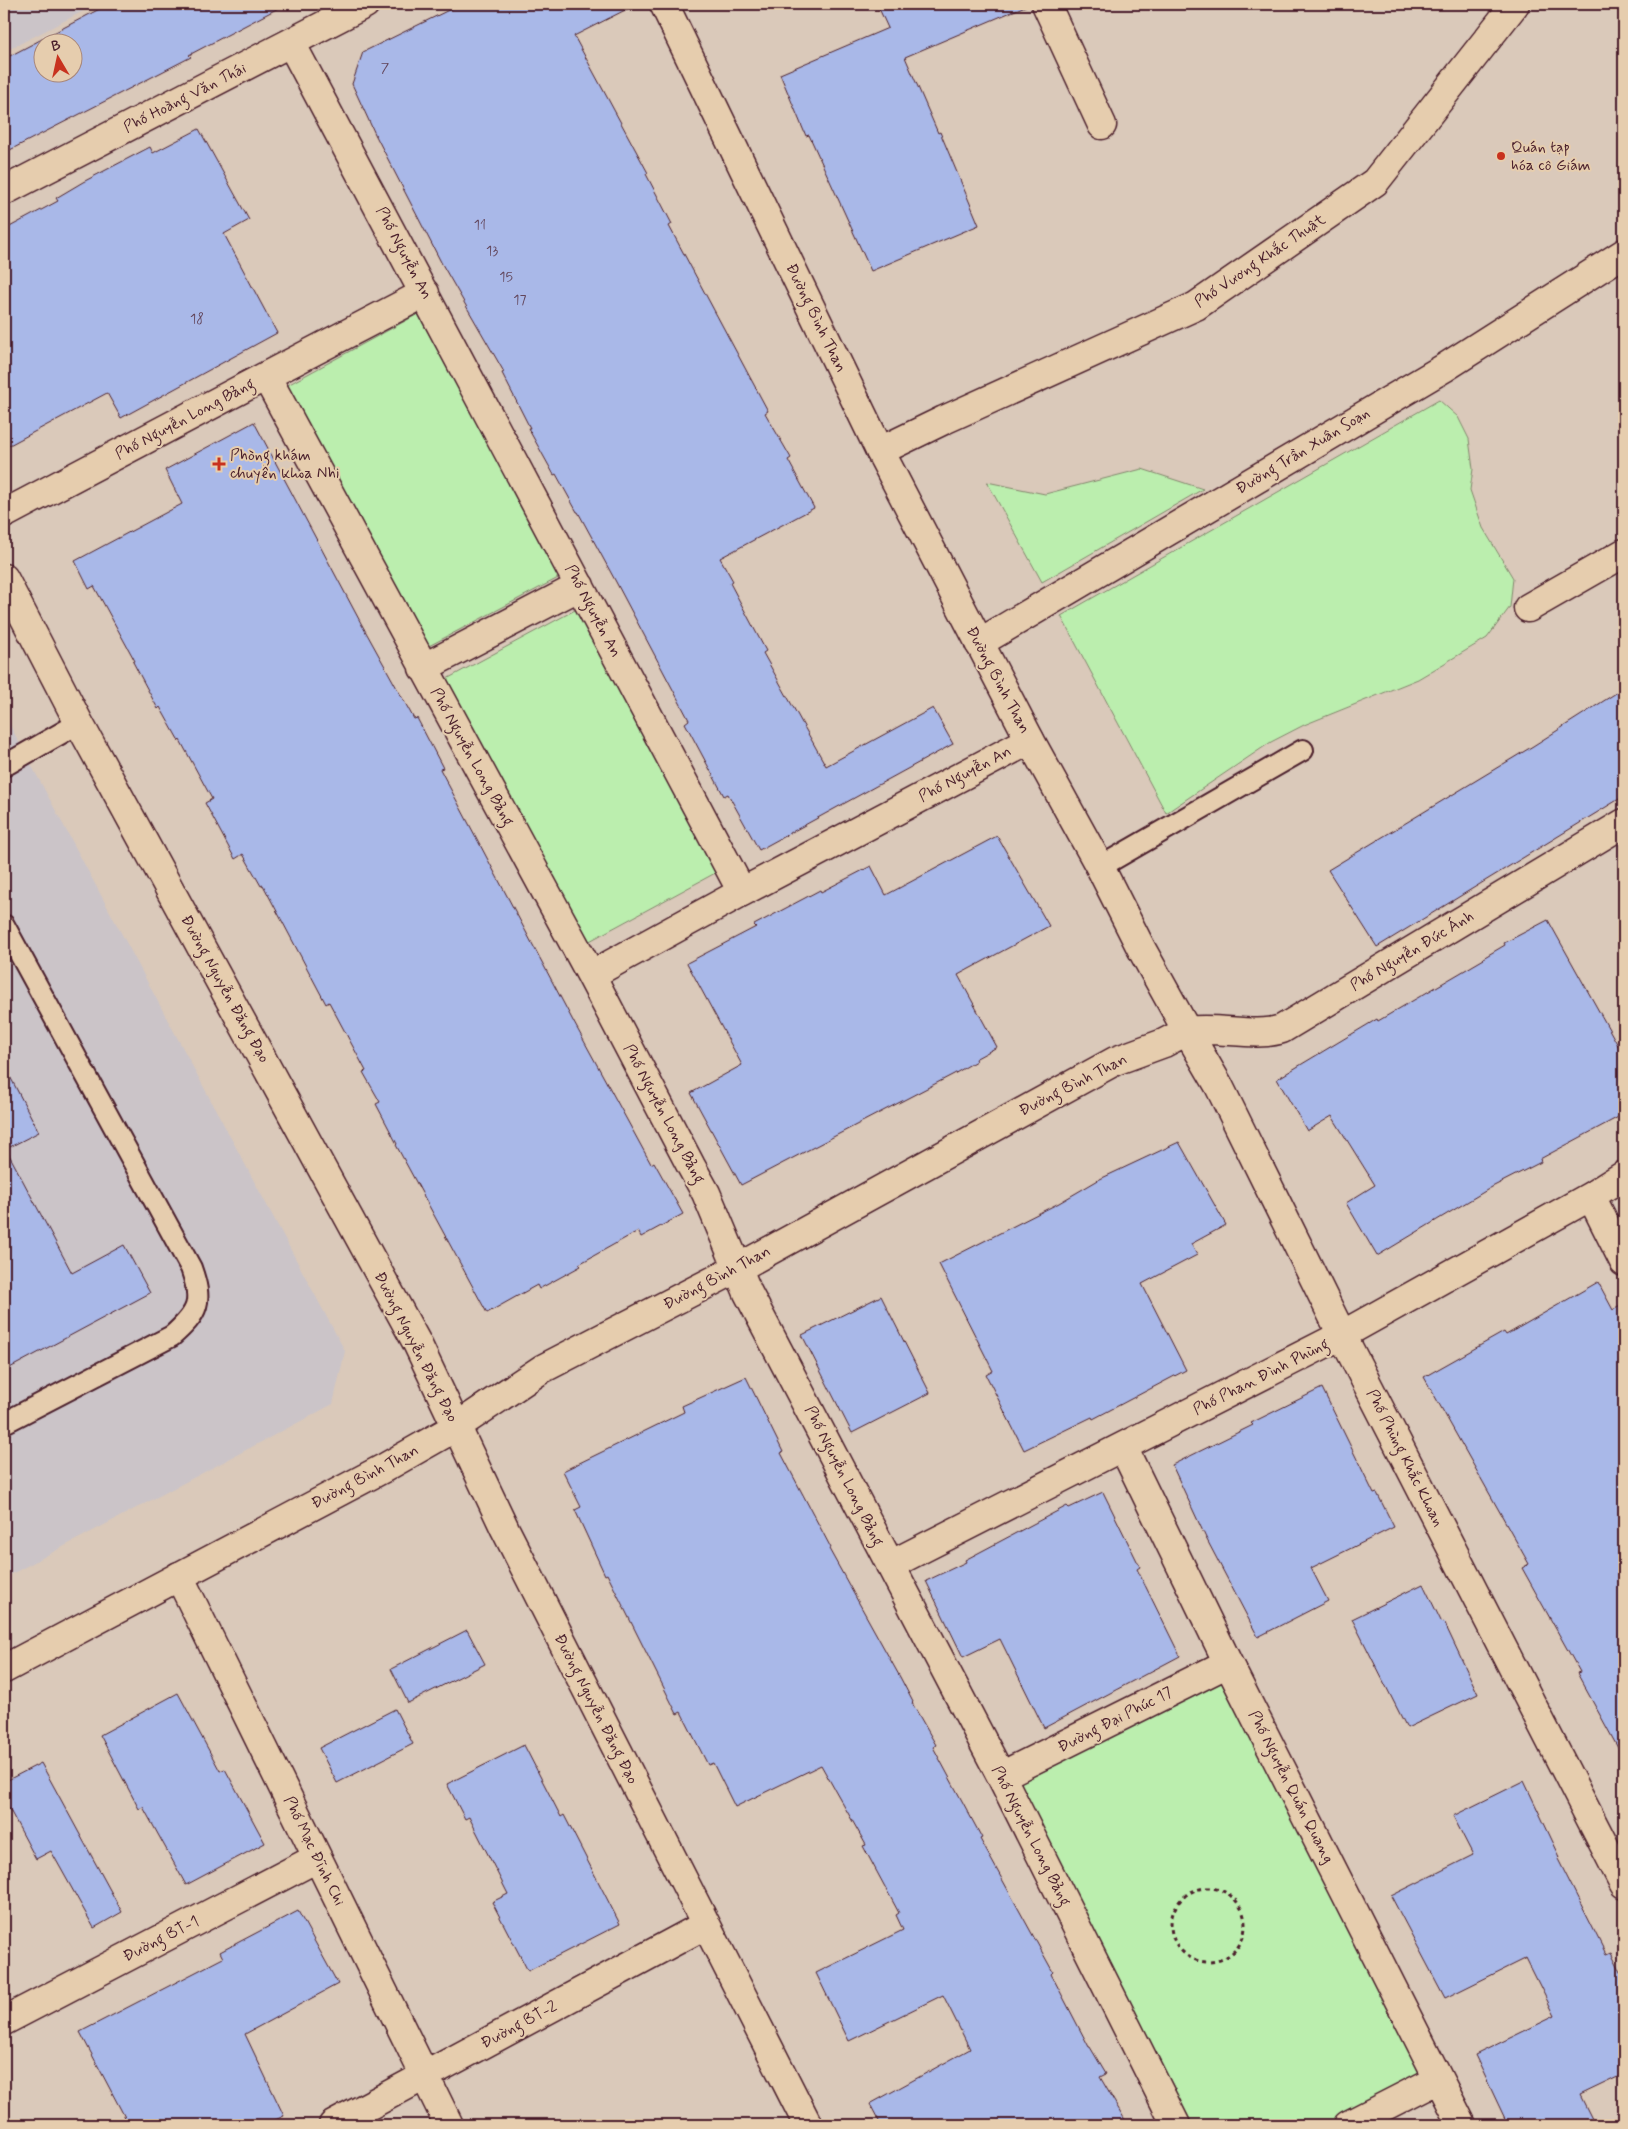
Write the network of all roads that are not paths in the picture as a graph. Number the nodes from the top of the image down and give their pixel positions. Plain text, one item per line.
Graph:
1 (365, 4) edge
2 (664, 4) edge
3 (1046, 4) edge
4 (1515, 4) edge
5 (291, 43) junction
6 (1102, 125) dead end
7 (4, 191) edge
8 (1624, 253) edge
9 (426, 293) junction
10 (266, 376) junction
11 (880, 451) junction
12 (4, 514) edge
13 (1624, 553) edge
14 (4, 578) edge
15 (580, 586) junction
16 (1528, 608) dead end
17 (979, 643) junction
18 (423, 668) junction
19 (79, 723) junction
20 (1030, 740) junction
21 (1303, 750) dead end
22 (4, 766) edge
23 (1624, 823) edge
24 (1100, 866) junction
25 (742, 892) junction
26 (4, 925) edge
27 (591, 975) junction
28 (1187, 1031) junction
29 (1624, 1175) edge
30 (1591, 1196) junction
31 (1624, 1262) edge
32 (738, 1268) junction
33 (1342, 1335) junction
34 (4, 1424) edge
35 (456, 1427) junction
36 (1123, 1447) junction
37 (890, 1565) junction
38 (179, 1576) junction
39 (1228, 1663) junction
40 (4, 1669) edge
41 (1001, 1776) junction
42 (318, 1858) junction
43 (1624, 1884) edge
44 (705, 1925) junction
45 (4, 2021) edge
46 (424, 2076) junction
47 (1438, 2079) junction
48 (333, 2125) edge
49 (449, 2125) edge
50 (808, 2125) edge
51 (1176, 2125) edge
52 (1348, 2125) edge
53 (1462, 2125) edge

1 - 5 street, Phố Hoàng Văn Thái
2 - 11 street, Đường Bình Than
3 - 6 street
4 - 11 street, Phố Vương Khắc Thuật
5 - 7 street, Phố Hoàng Văn Thái
5 - 9 street, Phố Nguyễn An
8 - 17 street, Đường Trần Xuân Soạn
9 - 10 street
9 - 15 street, Phố Nguyễn An
10 - 12 street, Phố Nguyễn Long Bảng
10 - 18 street, Phố Nguyễn Long Bảng
11 - 17 street, Đường Bình Than
13 - 16 street
14 - 19 street, Đường Nguyễn Đăng Đạo
15 - 18 street
15 - 25 street, Phố Nguyễn An
17 - 20 street, Đường Bình Than
18 - 27 street, Phố Nguyễn Long Bảng
19 - 22 lane
19 - 35 street, Đường Nguyễn Đăng Đạo
20 - 24 street, Đường Bình Than
20 - 25 street, Phố Nguyễn An
21 - 24 lane
23 - 28 street, Phố Nguyễn Đức Ánh
24 - 28 street, Đường Bình Than
25 - 27 street
26 - 34 lane
27 - 32 street, Phố Nguyễn Long Bảng
28 - 32 street, Đường Bình Than
28 - 33 street, Phố Phùng Khắc Khoan
29 - 30 street, Phố Phan Đình Phùng
30 - 31 street
30 - 33 street, Phố Phan Đình Phùng
32 - 35 street, Đường Bình Than
32 - 37 street, Phố Nguyễn Long Bảng
33 - 36 street, Phố Phan Đình Phùng
33 - 43 street, Phố Phùng Khắc Khoan
35 - 38 street, Đường Bình Than
35 - 44 street, Đường Nguyễn Đăng Đạo
36 - 37 street, Phố Phan Đình Phùng
36 - 39 street, Phố Nguyễn Quán Quang
37 - 41 street, Phố Nguyễn Long Bảng
38 - 40 street, Đường Bình Than
38 - 42 street, Phố Mạc Đĩnh Chi
39 - 41 street, Đường Đại Phúc 17
39 - 47 street, Phố Nguyễn Quán Quang
41 - 51 street, Phố Nguyễn Long Bảng
42 - 45 street, Đường BT-1
42 - 46 street, Phố Mạc Đĩnh Chi
44 - 46 street, Đường BT-2
44 - 50 street, Đường Nguyễn Đăng Đạo
46 - 48 street, Đường BT-2
46 - 49 street, Phố Mạc Đĩnh Chi
47 - 52 street
47 - 53 street, Phố Nguyễn Quán Quang

